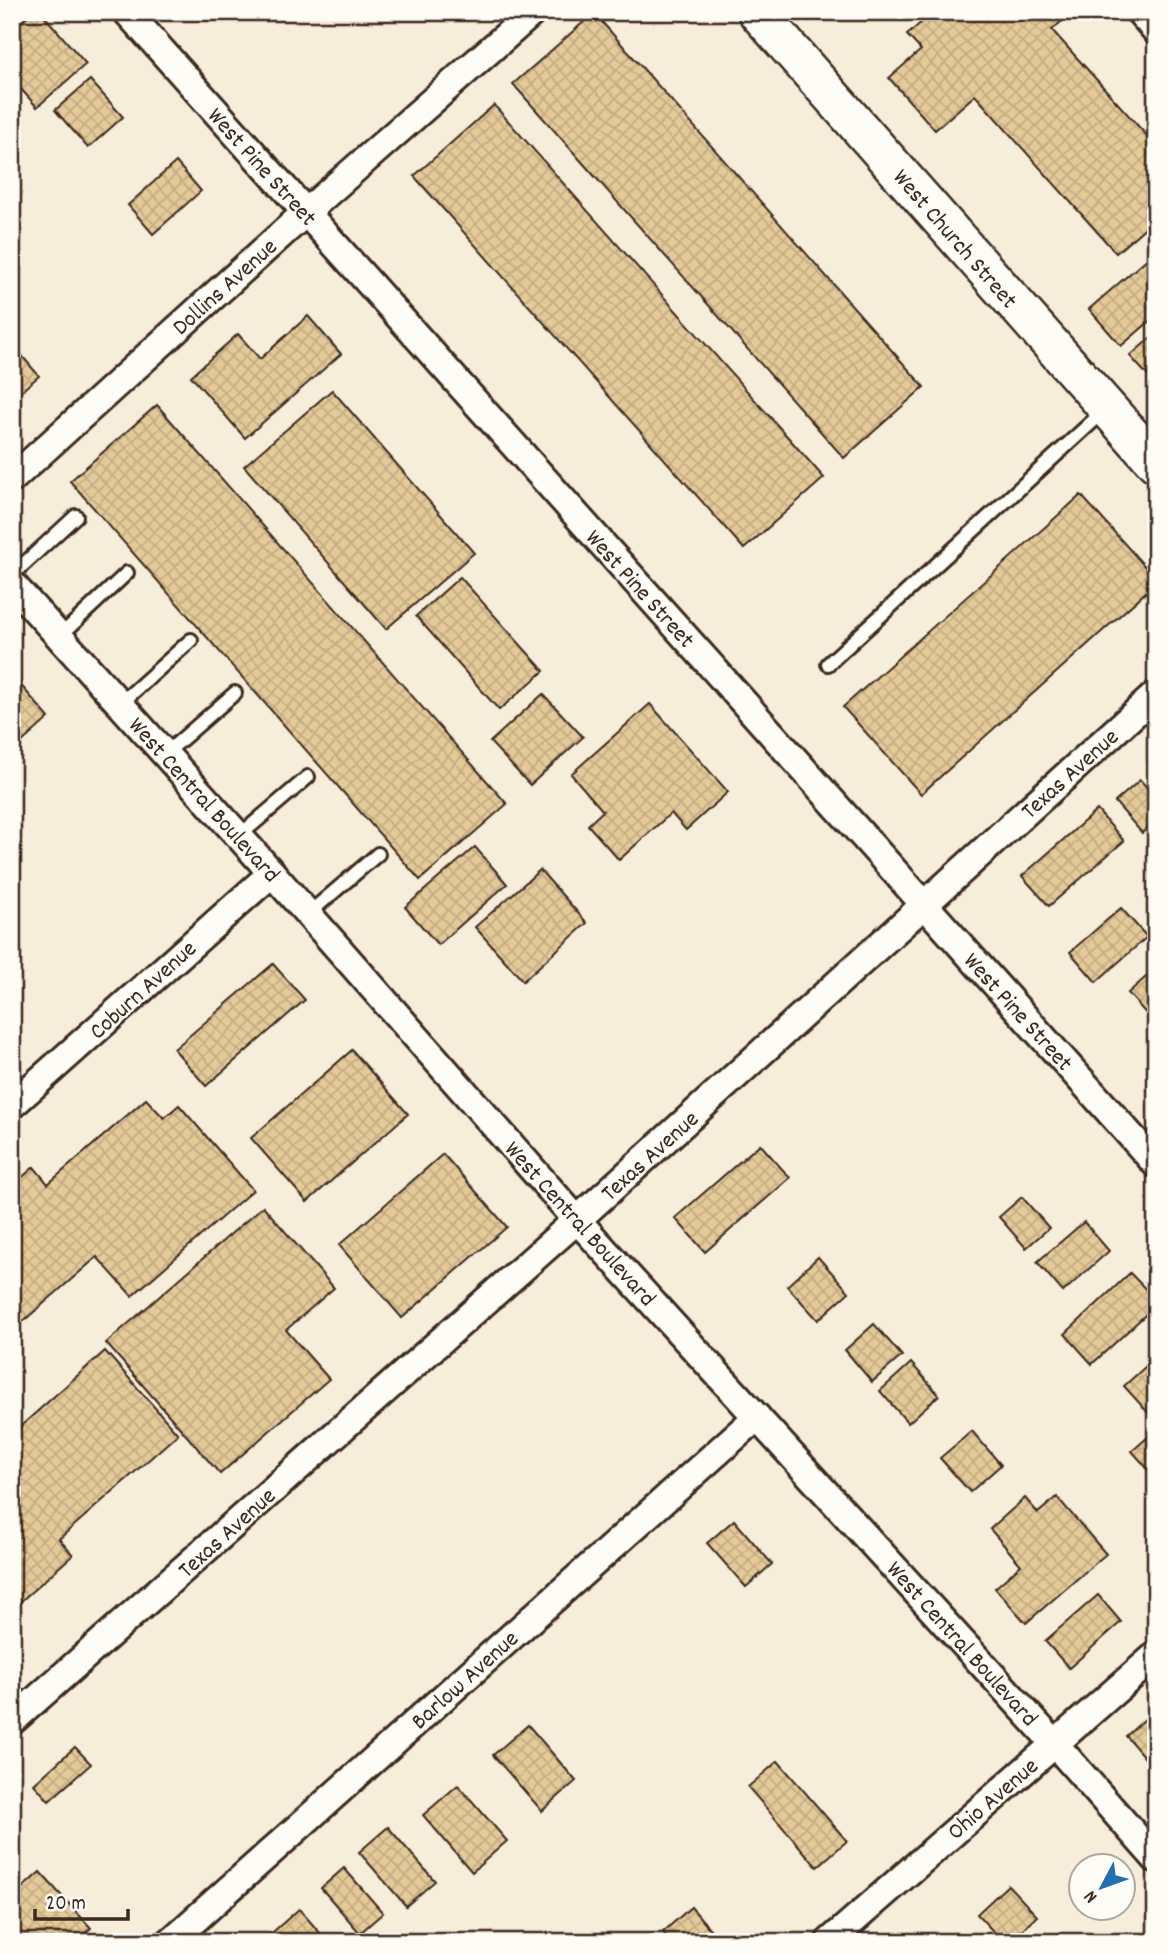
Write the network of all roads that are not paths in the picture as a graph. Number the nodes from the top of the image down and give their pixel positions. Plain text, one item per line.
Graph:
1 (127, 12) edge
2 (533, 12) edge
3 (757, 12) edge
4 (1132, 14) dead end
5 (1156, 41) edge
6 (305, 213) junction
7 (1107, 408) junction
8 (1156, 463) edge
9 (12, 479) edge
10 (76, 516) dead end
11 (127, 573) dead end
12 (12, 575) edge
13 (12, 584) edge
14 (60, 636) junction
15 (191, 640) dead end
16 (828, 664) dead end
17 (235, 693) dead end
18 (1156, 694) edge
19 (120, 704) junction
20 (165, 754) junction
21 (308, 777) dead end
22 (239, 836) junction
23 (378, 854) dead end
24 (272, 873) junction
25 (925, 905) junction
26 (308, 914) junction
27 (12, 1105) edge
28 (1156, 1164) edge
29 (577, 1220) junction
30 (757, 1416) junction
31 (1156, 1655) edge
32 (12, 1721) edge
33 (1054, 1743) junction
34 (1156, 1858) edge
35 (170, 1942) edge
36 (829, 1942) edge

1 - 6 street, West Pine Street
2 - 6 street, Dollins Avenue
3 - 7 street, West Church Street
4 - 5 lane
6 - 9 street, Dollins Avenue
6 - 25 street, West Pine Street
7 - 8 street, West Church Street
7 - 16 lane
10 - 12 lane
11 - 14 lane
13 - 14 street, West Central Boulevard
14 - 19 street, West Central Boulevard
15 - 19 lane
17 - 20 lane
18 - 25 street, Texas Avenue
19 - 20 street, West Central Boulevard
20 - 22 street, West Central Boulevard
21 - 22 lane
22 - 24 street, West Central Boulevard
23 - 26 lane
24 - 26 street, West Central Boulevard
24 - 27 street, Coburn Avenue
25 - 28 street, West Pine Street
25 - 29 street, Texas Avenue
26 - 29 street, West Central Boulevard
29 - 30 street, West Central Boulevard
29 - 32 street, Texas Avenue
30 - 33 street, West Central Boulevard
30 - 35 street, Barlow Avenue
31 - 33 street, Ohio Avenue
33 - 34 street, West Central Boulevard
33 - 36 street, Ohio Avenue

